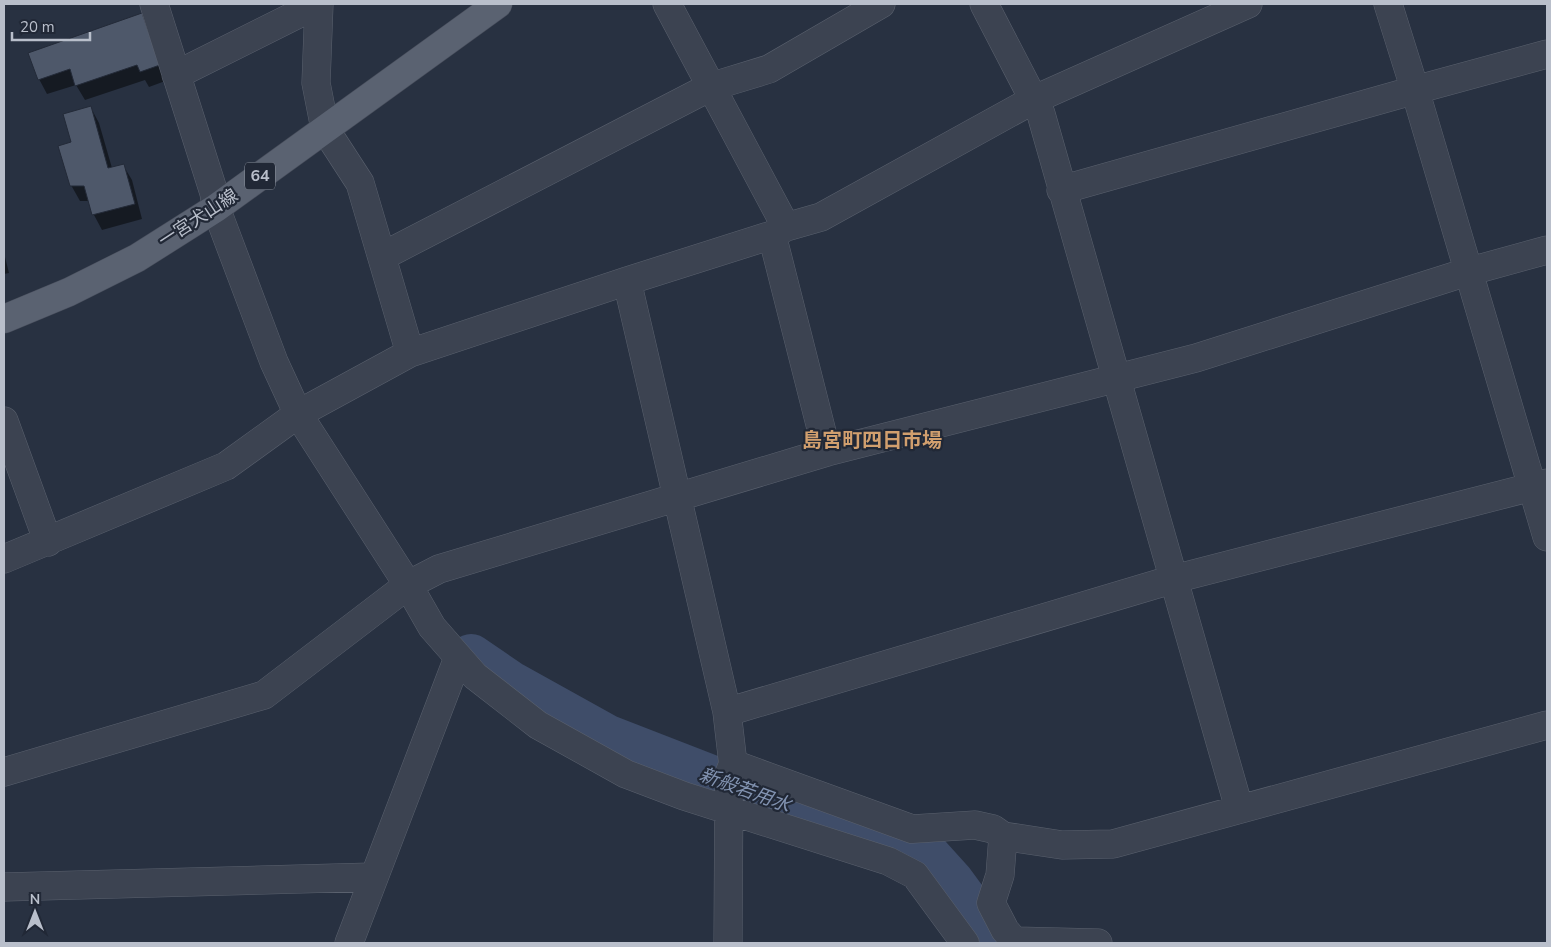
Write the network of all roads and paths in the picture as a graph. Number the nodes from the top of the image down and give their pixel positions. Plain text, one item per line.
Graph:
1 (154, 4) edge
2 (319, 4) edge
3 (498, 4) edge
4 (667, 4) edge
5 (881, 4) edge
6 (984, 4) edge
7 (1248, 4) edge
8 (1388, 4) edge
9 (1547, 54) edge
10 (176, 75) junction
11 (710, 87) junction
12 (1415, 90) junction
13 (1033, 100) junction
14 (325, 129) junction
15 (1061, 190) junction
16 (216, 208) junction
17 (779, 231) junction
18 (1547, 250) edge
19 (383, 256) junction
20 (1467, 272) junction
21 (627, 280) junction
22 (4, 319) edge
23 (410, 353) junction
24 (1117, 380) junction
25 (298, 414) junction
26 (4, 421) edge
27 (827, 452) junction
28 (1540, 486) edge
29 (676, 498) junction
30 (1547, 537) edge
31 (48, 542) junction
32 (4, 559) edge
33 (1174, 579) junction
34 (408, 585) junction
35 (458, 658) junction
36 (727, 712) junction
37 (1547, 725) edge
38 (731, 769) junction
39 (4, 772) edge
40 (1239, 808) junction
41 (729, 810) junction
42 (1003, 836) junction
43 (372, 878) junction
44 (4, 887) edge
45 (1015, 942) edge
46 (349, 943) edge
47 (728, 943) edge
48 (965, 943) edge
49 (1098, 943) edge

1 - 10 street
2 - 10 street
2 - 14 street
3 - 14 main road, 一宮犬山線 / 64
4 - 11 street
5 - 11 street
6 - 13 street
7 - 13 street
8 - 12 street
9 - 12 street
10 - 16 street
11 - 17 street
11 - 19 street
12 - 15 street
12 - 20 street
13 - 15 street
13 - 17 street
14 - 16 main road, 一宮犬山線 / 64
14 - 19 street
15 - 24 street
16 - 22 main road, 一宮犬山線 / 64
16 - 25 street
17 - 21 street
17 - 27 street
18 - 20 street
19 - 23 street
20 - 24 street
20 - 28 street
21 - 23 street
21 - 29 street
23 - 25 street
24 - 27 street
24 - 33 street
25 - 31 street
25 - 34 street
26 - 31 street
27 - 29 street
28 - 30 street
28 - 33 street
29 - 34 street
29 - 36 street
31 - 32 street
33 - 36 street
33 - 40 street
34 - 35 street
34 - 39 street
35 - 41 street
35 - 43 street
36 - 38 street
37 - 40 street
38 - 41 street
38 - 42 street
40 - 42 street
41 - 47 street
41 - 48 street
42 - 45 street
43 - 44 street
43 - 46 street
45 - 49 street

